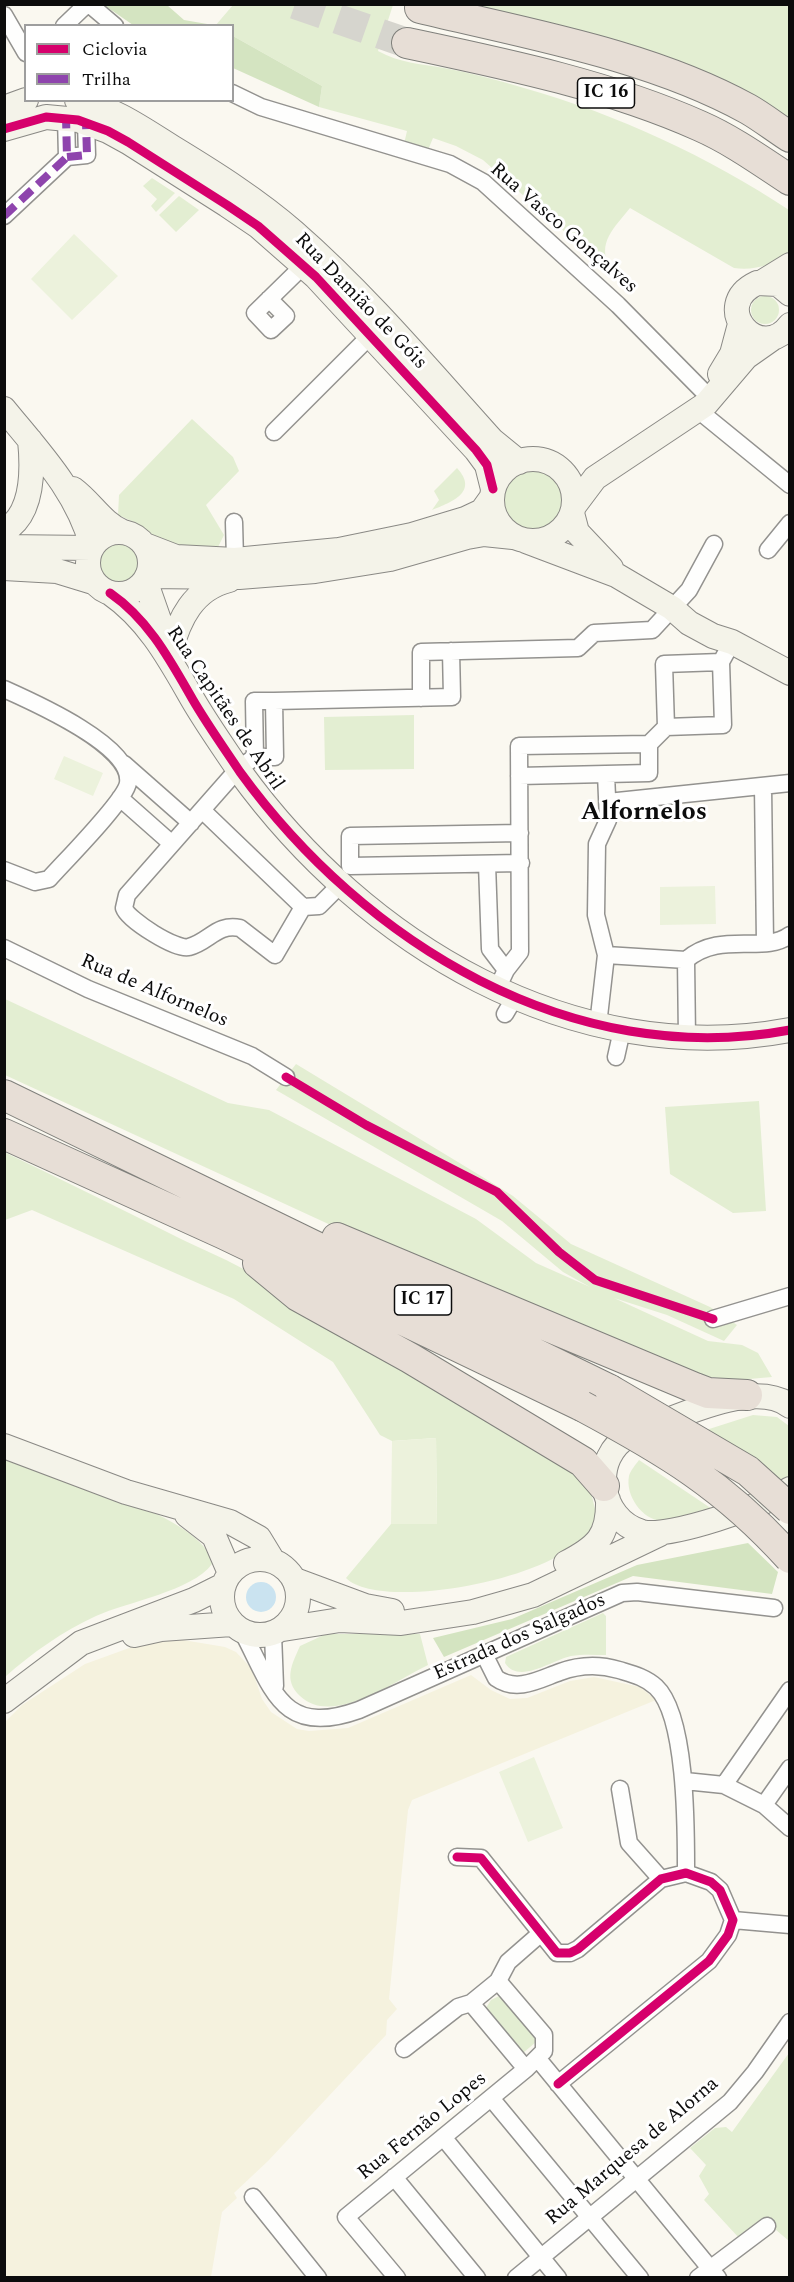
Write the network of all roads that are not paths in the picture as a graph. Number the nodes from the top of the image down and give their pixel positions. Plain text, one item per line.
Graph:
1 (88, 4) edge
2 (420, 8) dead end
3 (4, 15) edge
4 (66, 24) edge
5 (113, 24) edge
6 (407, 44) tunnel mouth
7 (24, 50) edge
8 (234, 94) edge
9 (24, 101) edge
10 (4, 108) edge
11 (63, 112) edge
12 (4, 129) edge
13 (789, 137) edge
14 (789, 180) edge
15 (4, 216) edge
16 (789, 265) edge
17 (316, 269) junction
18 (764, 281) junction
19 (789, 294) edge
20 (269, 299) dead end
21 (740, 324) junction
22 (781, 331) edge
23 (370, 336) junction
24 (397, 350) junction
25 (701, 401) junction
26 (4, 409) edge
27 (274, 432) dead end
28 (30, 440) junction
29 (519, 462) junction
30 (550, 463) junction
31 (64, 482) junction
32 (789, 485) edge
33 (493, 493) junction
34 (573, 509) junction
35 (234, 522) dead end
36 (789, 523) edge
37 (4, 531) edge
38 (123, 532) junction
39 (520, 539) junction
40 (714, 544) dead end
41 (145, 545) junction
42 (4, 547) edge
43 (91, 547) junction
44 (768, 550) dead end
45 (4, 568) edge
46 (237, 568) junction
47 (616, 575) junction
48 (146, 578) junction
49 (102, 587) junction
50 (672, 608) junction
51 (452, 651) junction
52 (726, 652) junction
53 (171, 656) junction
54 (789, 673) edge
55 (4, 689) edge
56 (422, 698) junction
57 (666, 727) junction
58 (649, 744) junction
59 (247, 763) junction
60 (124, 764) junction
61 (606, 774) junction
62 (519, 776) junction
63 (789, 783) edge
64 (763, 786) junction
65 (120, 798) junction
66 (608, 802) junction
67 (197, 816) junction
68 (520, 833) junction
69 (172, 844) junction
70 (521, 863) junction
71 (487, 864) junction
72 (4, 870) edge
73 (343, 877) junction
74 (303, 907) junction
75 (789, 935) edge
76 (765, 943) junction
77 (4, 948) edge
78 (606, 955) junction
79 (686, 960) junction
80 (506, 993) junction
81 (598, 1024) junction
82 (622, 1029) junction
83 (789, 1030) edge
84 (687, 1038) junction
85 (616, 1057) dead end
86 (286, 1077) dead end
87 (4, 1095) edge
88 (4, 1134) edge
89 (230, 1222) junction
90 (789, 1296) edge
91 (713, 1319) dead end
92 (789, 1382) edge
93 (752, 1395) junction
94 (789, 1406) edge
95 (4, 1446) edge
96 (789, 1489) edge
97 (606, 1493) junction
98 (173, 1506) junction
99 (789, 1509) edge
100 (660, 1534) junction
101 (789, 1558) edge
102 (273, 1561) junction
103 (227, 1579) junction
104 (295, 1580) junction
105 (774, 1608) dead end
106 (237, 1628) junction
107 (278, 1631) junction
108 (484, 1654) junction
109 (789, 1690) edge
110 (13, 1694) edge
111 (278, 1698) junction
112 (789, 1768) edge
113 (685, 1781) junction
114 (724, 1785) junction
115 (620, 1790) dead end
116 (764, 1805) junction
117 (789, 1828) edge
118 (457, 1857) dead end
119 (686, 1873) junction
120 (661, 1878) junction
121 (733, 1920) junction
122 (789, 1925) edge
123 (540, 1934) junction
124 (498, 1981) junction
125 (471, 2004) junction
126 (789, 2022) edge
127 (404, 2049) dead end
128 (536, 2060) junction
129 (558, 2084) junction
130 (491, 2098) junction
131 (443, 2138) junction
132 (394, 2177) junction
133 (635, 2177) junction
134 (253, 2197) dead end
135 (589, 2216) junction
136 (767, 2226) dead end
137 (540, 2256) junction
138 (708, 2274) edge
139 (318, 2277) edge
140 (397, 2277) edge
141 (477, 2277) edge
142 (516, 2277) edge
143 (558, 2277) edge
144 (640, 2277) edge

1 - 4 street
1 - 5 street
2 - 13 highway, IC 16
3 - 7 street
6 - 14 highway, IC 16
8 - 25 street, Rua Vasco Gonçalves
9 - 10 street
11 - 12 street
11 - 15 street
11 - 17 street, Rua Damião de Góis
16 - 18 street
17 - 20 street
17 - 23 street, Rua Damião de Góis
17 - 24 street, Rua Damião de Góis
18 - 19 street
18 - 21 street
21 - 22 street
21 - 25 street
22 - 25 street
23 - 24 street, Rua Damião de Góis
23 - 27 street
24 - 29 street, Rua Damião de Góis
24 - 33 street, Rua Damião de Góis
25 - 30 street
25 - 32 street, Rua Vasco Gonçalves
25 - 34 street
26 - 28 street
28 - 31 street
28 - 37 street
29 - 30 street
29 - 33 street
30 - 34 street
31 - 38 street
31 - 43 street
33 - 39 street
33 - 46 street
34 - 39 street
34 - 47 street
35 - 46 street
36 - 44 street
38 - 41 street
38 - 43 street
39 - 46 street
39 - 47 street
40 - 50 street
41 - 46 street
41 - 48 street
42 - 43 street
43 - 49 street
45 - 49 street
46 - 48 street
46 - 53 street
47 - 50 street
48 - 49 street
48 - 53 street, Rua Capitães de Abril
49 - 53 street, Rua Capitães de Abril
50 - 51 street
50 - 52 street
51 - 56 street
51 - 56 street
52 - 54 street
52 - 57 street
52 - 57 street
53 - 59 street, Rua Capitães de Abril
55 - 60 street
56 - 59 street
57 - 58 street
58 - 61 street
58 - 62 street
59 - 67 street
59 - 73 street, Rua Capitães de Abril
60 - 65 street
60 - 67 street
61 - 62 street
61 - 66 street
62 - 68 street
63 - 64 street
64 - 66 street
64 - 76 street
65 - 69 street
65 - 72 street
66 - 78 street
67 - 69 street
67 - 74 street
68 - 70 street
68 - 73 street
69 - 74 street
70 - 71 street
70 - 80 street
71 - 73 street
71 - 80 street
73 - 74 street
73 - 80 street, Rua Capitães de Abril
75 - 76 street
76 - 79 street
77 - 86 street, Rua de Alfornelos
78 - 79 street
78 - 81 street
79 - 84 street
80 - 81 street, Rua Capitães de Abril
81 - 82 street, Rua Capitães de Abril
82 - 84 street, Rua Capitães de Abril
82 - 85 street
83 - 84 street, Rua Capitães de Abril
87 - 89 highway, IC 17
88 - 89 highway, IC 17
89 - 93 highway
89 - 97 highway
89 - 99 highway, IC 17, bridge
89 - 101 highway, IC 17, bridge
90 - 91 street
92 - 93 street
93 - 94 street
93 - 97 street
95 - 98 street
96 - 100 street
97 - 100 street
97 - 104 street
98 - 102 street
98 - 103 street
100 - 107 street
102 - 103 street
102 - 104 street
103 - 106 street
103 - 110 street
104 - 107 street
105 - 108 street, Estrada dos Salgados
106 - 107 street
106 - 110 street
106 - 111 street
107 - 111 street
108 - 111 street, Estrada dos Salgados
108 - 113 street
109 - 114 street
112 - 116 street
113 - 114 street
113 - 119 street
114 - 116 street
115 - 120 street
116 - 117 street
118 - 123 street
119 - 120 street
119 - 121 street
120 - 123 street
121 - 122 street
121 - 129 street
123 - 124 street
124 - 125 street
124 - 128 street
125 - 127 street
125 - 128 street
126 - 133 street, Rua Marquesa de Alorna
128 - 129 street
128 - 130 street, Rua Fernão Lopes
129 - 133 street
130 - 131 street, Rua Fernão Lopes
130 - 135 street
131 - 132 street, Rua Fernão Lopes
131 - 137 street
132 - 140 street, Rua Fernão Lopes
132 - 141 street
133 - 135 street, Rua Marquesa de Alorna
133 - 138 street
134 - 139 street
135 - 137 street, Rua Marquesa de Alorna
135 - 144 street
136 - 138 street
137 - 142 street, Rua Marquesa de Alorna
137 - 143 street

